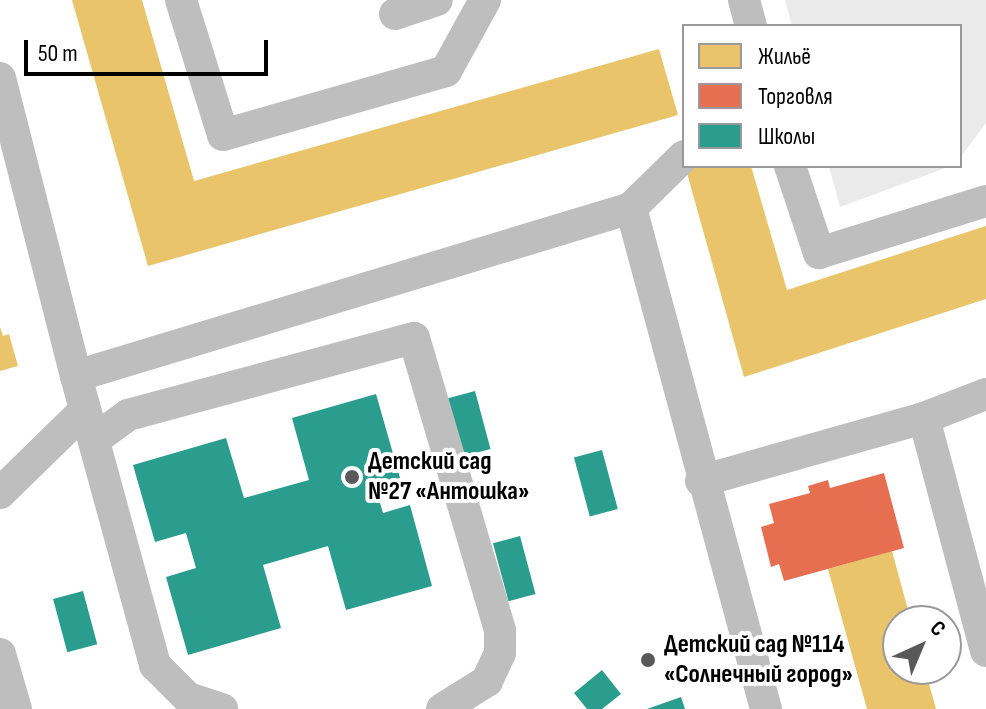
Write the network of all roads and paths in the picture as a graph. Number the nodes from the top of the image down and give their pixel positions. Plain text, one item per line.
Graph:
1 (181, 0) edge
2 (437, 0) edge
3 (485, 0) edge
4 (744, 0) edge
5 (395, 14) dead end
6 (750, 24) edge
7 (0, 78) edge
8 (682, 158) edge
9 (791, 168) edge
10 (986, 201) edge
11 (631, 208) junction
12 (76, 376) junction
13 (986, 394) edge
14 (924, 418) junction
15 (89, 426) junction
16 (701, 481) junction
17 (0, 493) edge
18 (986, 651) edge
19 (0, 654) edge
20 (16, 709) edge
21 (222, 709) edge
22 (442, 709) edge
23 (766, 709) edge

1 - 3 lane
2 - 5 lane
4 - 6 lane
7 - 12 lane
8 - 11 lane
9 - 10 lane
11 - 12 lane
11 - 16 lane
12 - 15 lane
13 - 14 lane
14 - 16 lane
14 - 18 lane
15 - 17 lane
15 - 21 lane
15 - 22 lane
16 - 23 lane
19 - 20 lane

